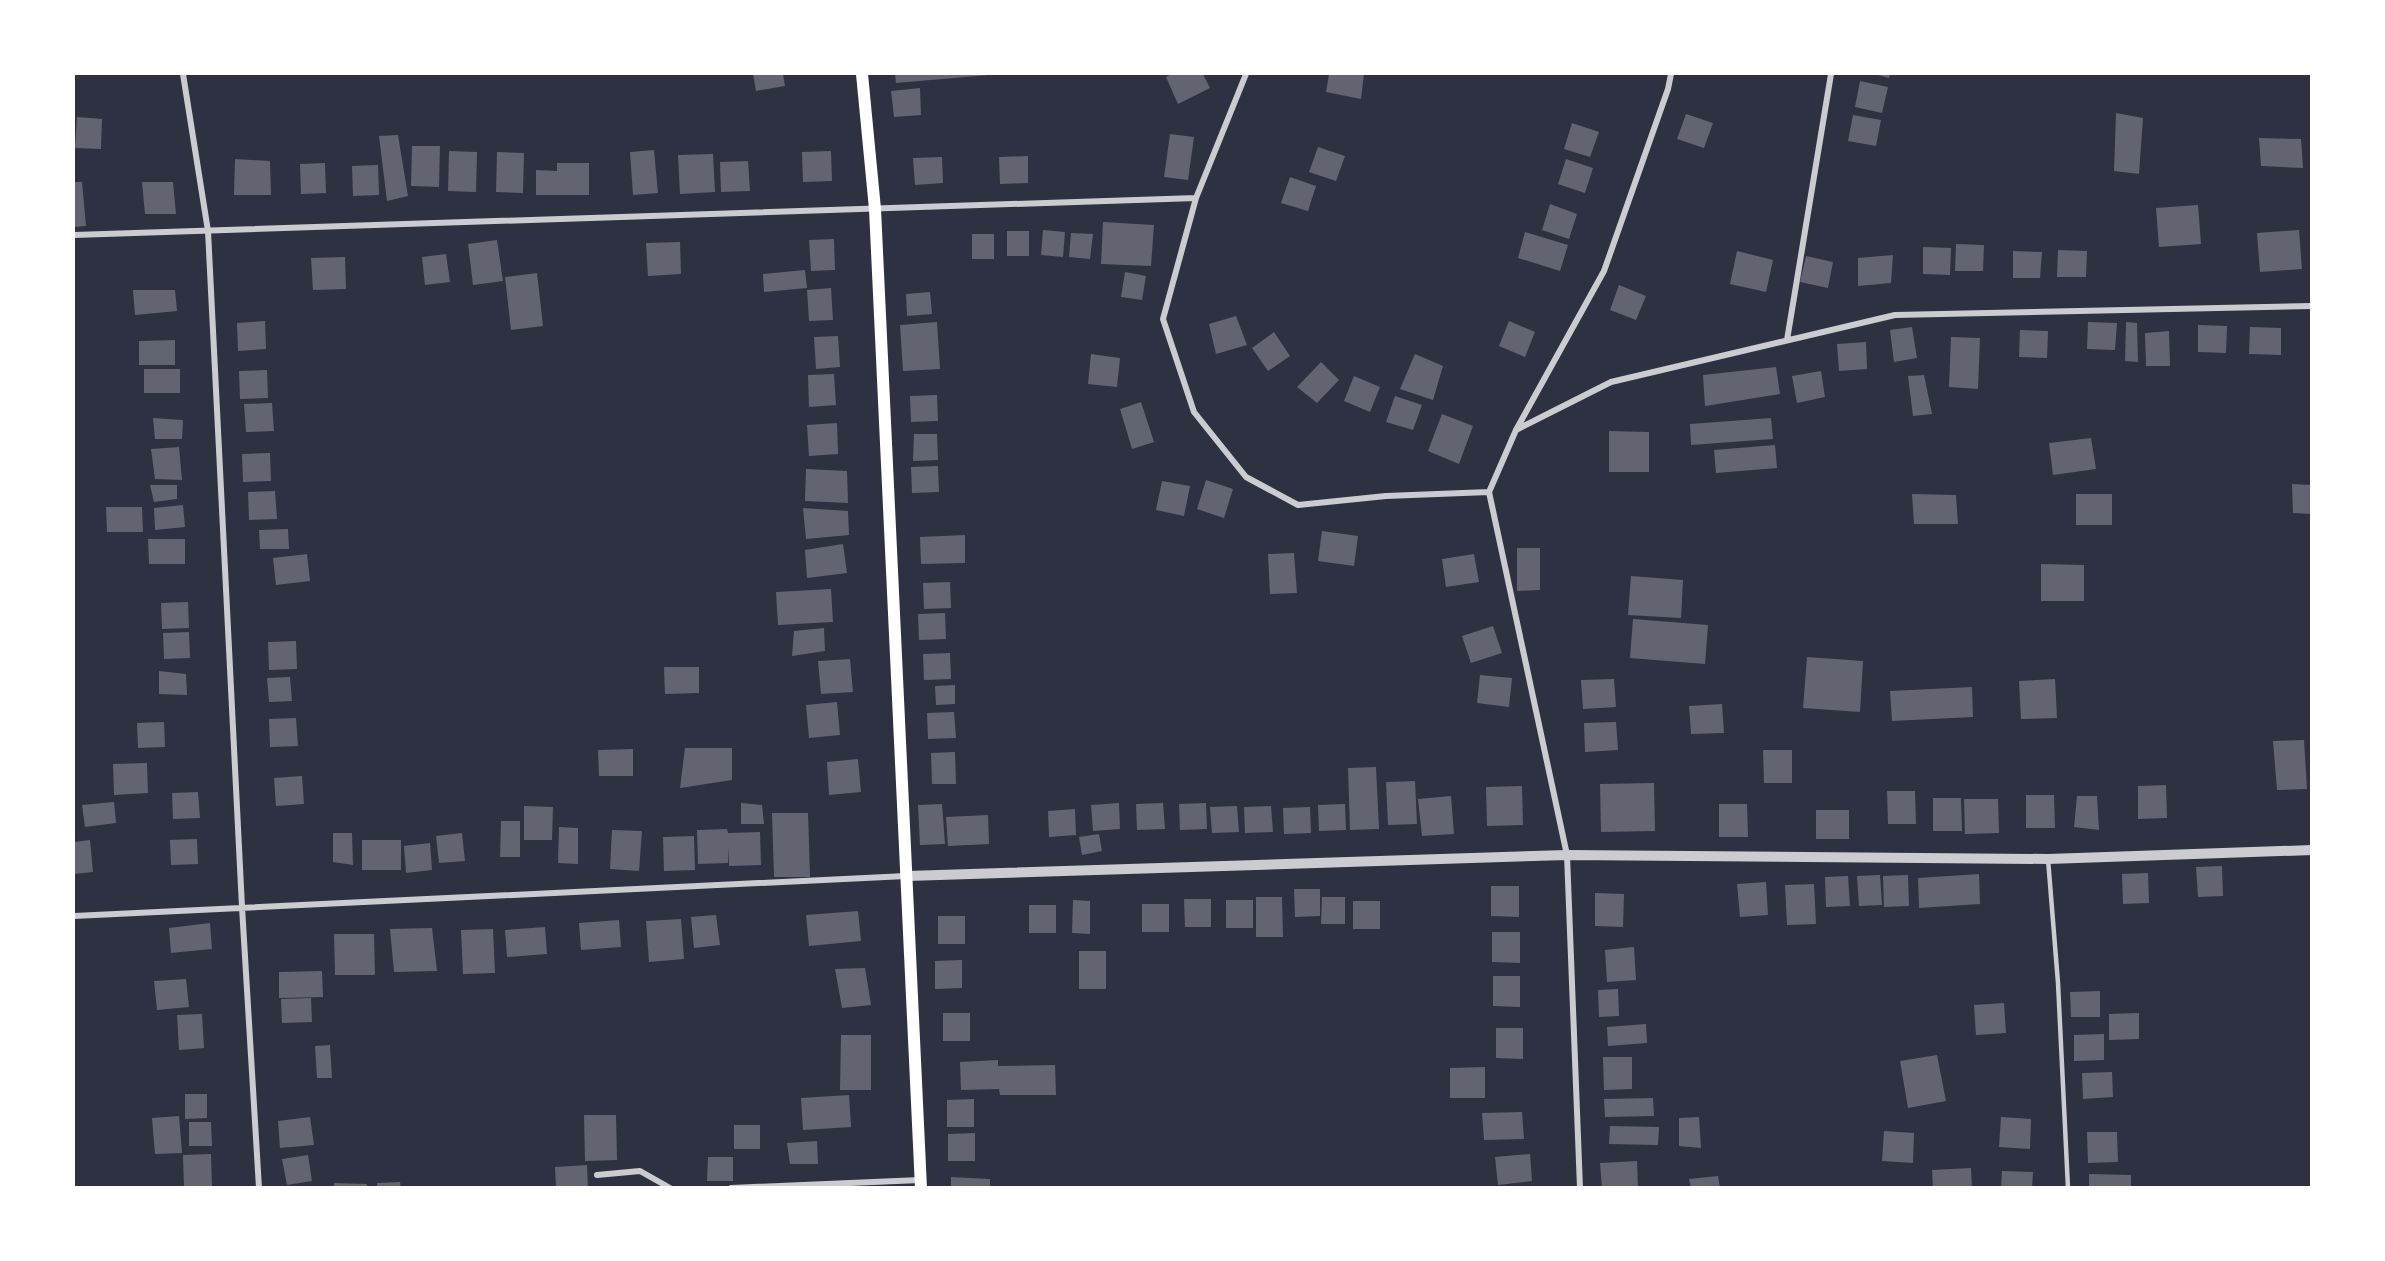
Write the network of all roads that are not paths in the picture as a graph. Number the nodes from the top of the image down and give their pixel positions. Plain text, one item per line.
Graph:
1 (183, 74) edge
2 (862, 74) edge
3 (1246, 74) edge
4 (1671, 74) edge
5 (1831, 74) edge
6 (1196, 198) junction
7 (875, 209) junction
8 (208, 231) junction
9 (74, 235) edge
10 (2312, 306) edge
11 (1787, 340) junction
12 (1516, 430) junction
13 (1489, 492) junction
14 (2312, 850) edge
15 (1567, 855) junction
16 (2048, 859) junction
17 (906, 876) junction
18 (242, 907) junction
19 (74, 916) edge
20 (597, 1175) dead end
21 (921, 1184) edge
22 (259, 1188) edge
23 (670, 1188) edge
24 (731, 1188) edge
25 (1580, 1188) edge
26 (2068, 1188) edge

1 - 8 street
2 - 7 main road
3 - 6 street
4 - 12 street
5 - 11 street
6 - 7 street
6 - 13 street
7 - 8 street
7 - 17 main road
8 - 9 street
8 - 18 street
10 - 11 street
11 - 12 street
12 - 13 street
13 - 15 street
14 - 16 street
15 - 16 street
15 - 17 street
15 - 25 street
16 - 26 lane
17 - 18 street
17 - 21 main road
18 - 19 street
18 - 22 street
20 - 23 street
21 - 24 street

